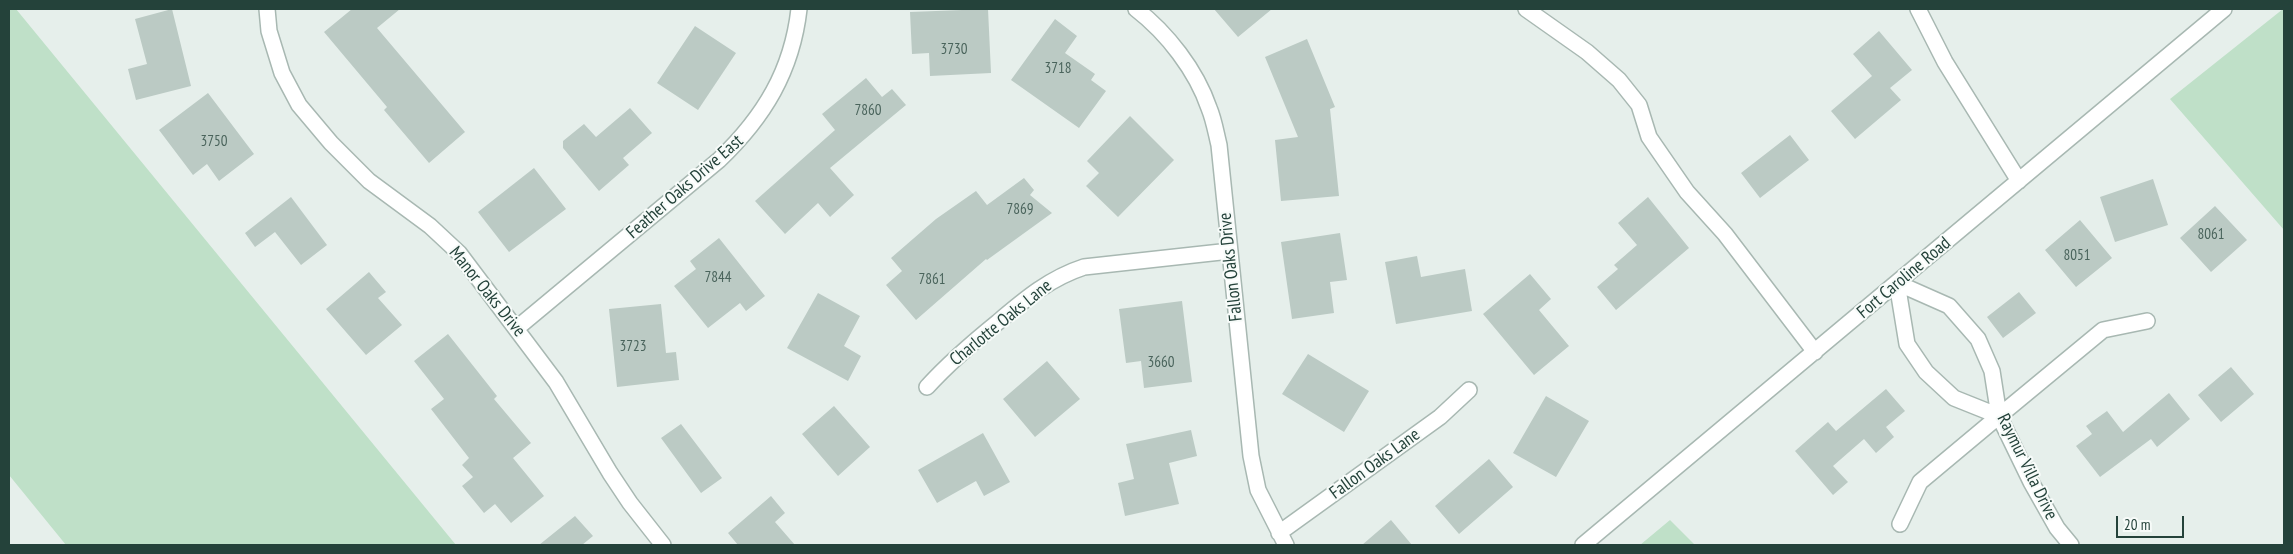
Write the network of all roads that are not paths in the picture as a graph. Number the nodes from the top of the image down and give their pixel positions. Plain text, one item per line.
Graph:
1 (267, 9) edge
2 (799, 9) edge
3 (1136, 9) edge
4 (1526, 9) edge
5 (1918, 9) edge
6 (2224, 9) edge
7 (2019, 181) junction
8 (1230, 251) junction
9 (1897, 283) junction
10 (2148, 321) dead end
11 (517, 328) junction
12 (1815, 352) junction
13 (927, 387) dead end
14 (1469, 390) dead end
15 (1998, 416) junction
16 (1900, 524) dead end
17 (1282, 539) edge
18 (663, 545) edge
19 (1582, 545) edge
20 (2071, 545) edge

1 - 11 street, Manor Oaks Drive
2 - 11 street, Feather Oaks Drive East
3 - 8 street, Fallon Oaks Drive
4 - 12 street
5 - 7 street
6 - 7 street, Fort Caroline Road
7 - 9 street, Fort Caroline Road
8 - 13 street, Charlotte Oaks Lane
8 - 17 street, Fallon Oaks Drive
9 - 12 street, Fort Caroline Road
9 - 15 street, Raymur Villa Drive
9 - 15 street
10 - 15 street
11 - 18 street, Manor Oaks Drive
12 - 19 street, Fort Caroline Road
14 - 17 street, Fallon Oaks Lane
15 - 16 street
15 - 20 street, Raymur Villa Drive

